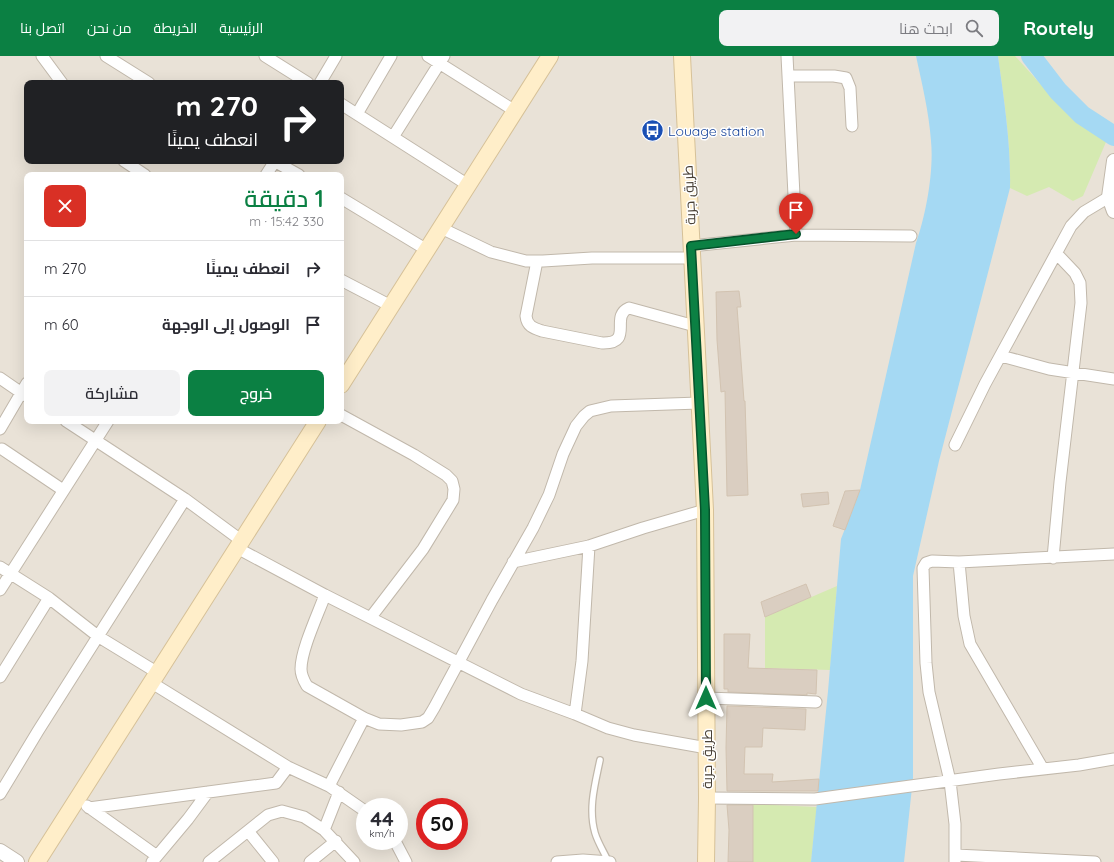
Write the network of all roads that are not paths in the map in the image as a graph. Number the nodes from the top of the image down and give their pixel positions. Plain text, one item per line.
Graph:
1 (42, 56) edge
2 (106, 56) edge
3 (265, 56) edge
4 (336, 56) edge
5 (391, 56) edge
6 (428, 56) edge
7 (550, 56) edge
8 (682, 56) edge
9 (787, 56) edge
10 (441, 59) edge
11 (788, 76) junction
12 (60, 80) edge
13 (144, 80) edge
14 (303, 80) edge
15 (322, 80) edge
16 (344, 106) edge
17 (515, 111) junction
18 (357, 114) junction
19 (852, 126) dead end
20 (393, 136) junction
21 (1114, 161) edge
22 (128, 164) edge
23 (279, 164) edge
24 (140, 172) edge
25 (294, 172) edge
26 (468, 185) junction
27 (1109, 197) junction
28 (344, 200) edge
29 (1114, 211) edge
30 (441, 228) junction
31 (796, 234) junction
32 (911, 236) dead end
33 (427, 250) junction
34 (691, 252) junction
35 (1056, 253) junction
36 (536, 261) junction
37 (344, 282) edge
38 (391, 306) junction
39 (695, 326) junction
40 (1001, 356) junction
41 (1072, 373) junction
42 (0, 378) edge
43 (1114, 379) edge
44 (344, 380) edge
45 (24, 394) edge
46 (699, 403) junction
47 (344, 417) edge
48 (71, 424) edge
49 (106, 424) edge
50 (312, 424) edge
51 (0, 429) edge
52 (96, 439) junction
53 (955, 445) dead end
54 (2, 450) dead end
55 (63, 490) junction
56 (185, 499) junction
57 (705, 510) junction
58 (240, 545) junction
59 (589, 546) junction
60 (1114, 554) edge
61 (1052, 558) junction
62 (513, 562) junction
63 (959, 562) junction
64 (0, 567) edge
65 (10, 573) junction
66 (0, 590) edge
67 (325, 595) junction
68 (50, 598) junction
69 (371, 617) junction
70 (98, 637) junction
71 (460, 662) junction
72 (0, 677) edge
73 (155, 678) junction
74 (706, 698) junction
75 (816, 702) dead end
76 (575, 714) junction
77 (364, 718) junction
78 (706, 748) junction
79 (1114, 759) edge
80 (600, 760) dead end
81 (288, 767) junction
82 (1043, 769) junction
83 (950, 781) junction
84 (329, 786) junction
85 (208, 792) junction
86 (340, 792) junction
87 (0, 794) edge
88 (707, 798) junction
89 (83, 804) junction
90 (356, 804) edge
91 (324, 830) junction
92 (248, 831) junction
93 (336, 841) junction
94 (400, 850) edge
95 (0, 851) edge
96 (155, 859) edge
97 (956, 859) edge
98 (17, 862) edge
99 (37, 862) edge
100 (210, 862) edge
101 (273, 862) edge
102 (310, 862) edge
103 (354, 862) edge
104 (406, 862) edge
105 (557, 862) edge
106 (609, 862) edge
107 (706, 862) edge
108 (1095, 862) edge

1 - 12 street
2 - 13 street
3 - 14 street
4 - 15 street
5 - 18 street
6 - 10 street
7 - 17 main road
8 - 34 main road, طريق جربة
9 - 11 street
10 - 17 street
10 - 20 street
11 - 19 street
11 - 31 street
16 - 18 street
17 - 26 main road
18 - 20 street
20 - 26 street
21 - 27 street
22 - 24 street
23 - 25 street
26 - 30 main road
27 - 29 street
27 - 35 street
28 - 33 street
30 - 33 main road
30 - 36 street
31 - 32 street
31 - 34 street
33 - 38 main road
34 - 36 street
34 - 39 main road, طريق جربة
35 - 40 street
35 - 41 street
36 - 39 street
37 - 38 street
38 - 44 main road
39 - 46 main road, طريق جربة
40 - 41 street
40 - 53 street
41 - 43 street
41 - 61 street
42 - 45 street
45 - 51 street
46 - 57 main road, طريق جربة
46 - 62 street
47 - 69 street
48 - 52 street
49 - 52 street
50 - 58 main road
52 - 55 street
52 - 56 street
54 - 55 street
55 - 65 street
56 - 58 street
56 - 70 street
57 - 59 street
57 - 74 main road, طريق جربة
58 - 67 street
58 - 73 main road
59 - 62 street
59 - 76 street
60 - 61 street
61 - 63 street
62 - 71 street
63 - 82 street
63 - 83 street
64 - 65 street
65 - 66 street
65 - 68 street
67 - 69 street
67 - 77 street
68 - 70 street
68 - 72 street
69 - 71 street
70 - 73 street
70 - 87 street
71 - 76 street
71 - 77 street
73 - 81 street
73 - 89 main road
74 - 75 street
74 - 78 main road, طريق جربة
76 - 78 street
77 - 84 street
78 - 88 main road, طريق جربة
79 - 82 street
80 - 106 lane
81 - 84 street
81 - 85 street
82 - 83 street
83 - 88 street
83 - 97 street
84 - 86 street
85 - 89 street
85 - 96 street
86 - 90 street
86 - 91 street
88 - 107 main road, طريق جربة
89 - 96 street
89 - 99 main road
91 - 92 street
91 - 93 street
92 - 100 street
92 - 101 street
93 - 102 street
93 - 103 street
94 - 104 street
95 - 98 street
97 - 108 street
105 - 106 street

